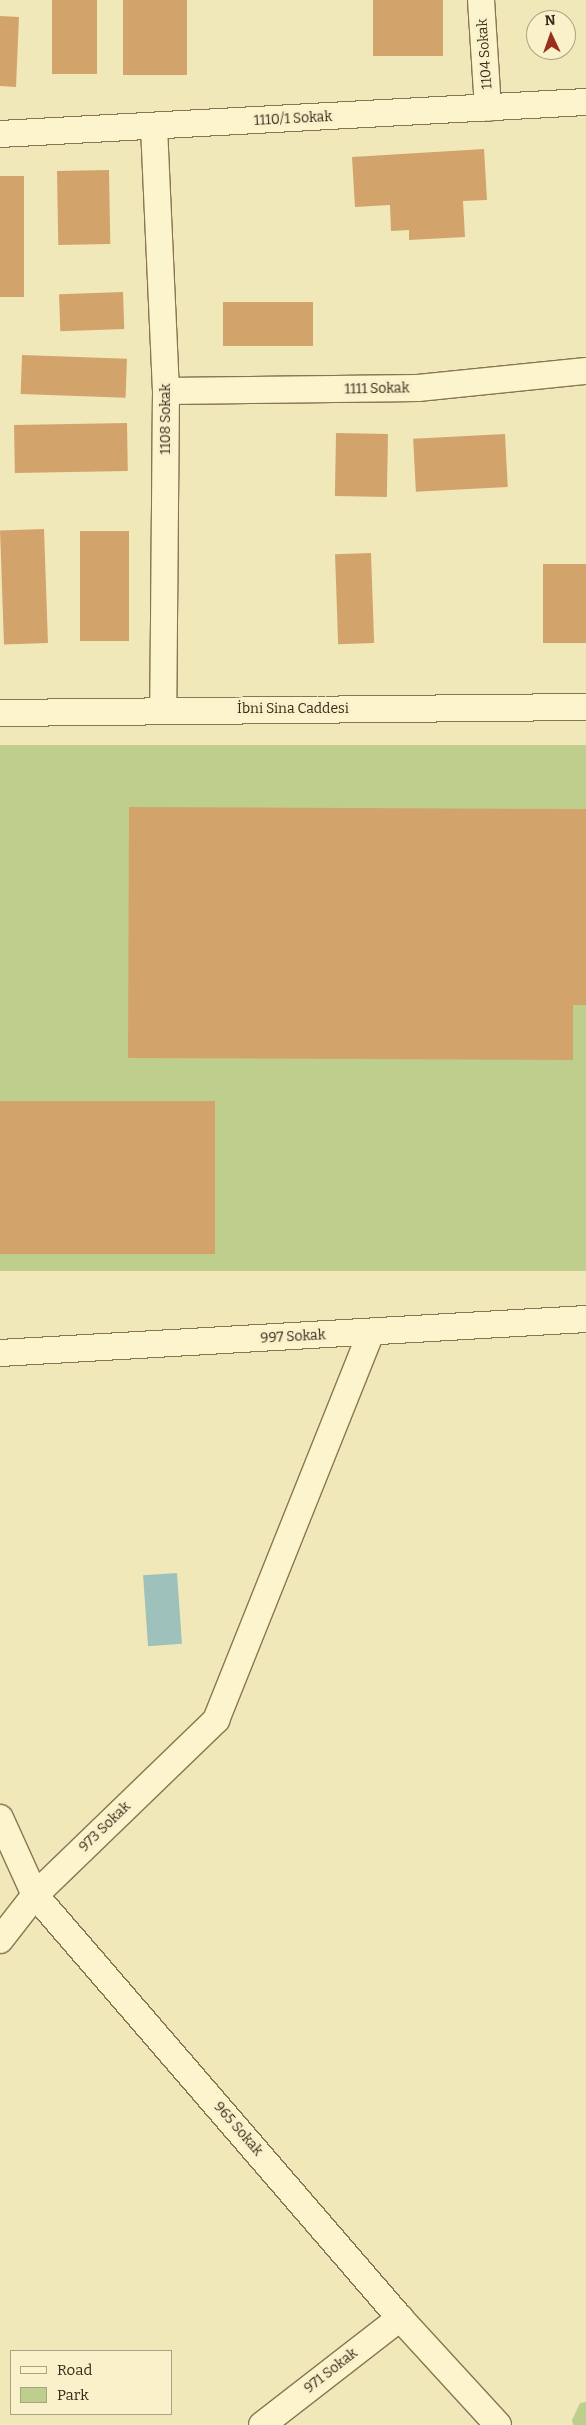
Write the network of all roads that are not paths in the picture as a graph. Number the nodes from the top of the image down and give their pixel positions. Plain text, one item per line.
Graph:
1 (481, 0) edge
2 (586, 102) edge
3 (488, 108) junction
4 (154, 127) junction
5 (0, 134) edge
6 (586, 372) edge
7 (166, 391) junction
8 (586, 707) edge
9 (163, 710) junction
10 (0, 713) edge
11 (586, 1319) edge
12 (370, 1333) junction
13 (0, 1353) edge
14 (0, 1818) edge
15 (35, 1895) junction
16 (0, 1940) edge
17 (400, 2318) junction
18 (262, 2425) edge
19 (498, 2425) edge

1 - 3 street, 1104 Sokak
2 - 3 street, 1110/1 Sokak
3 - 4 street, 1110/1 Sokak
4 - 5 street, 1110/1 Sokak
4 - 7 street, 1108 Sokak
6 - 7 street, 1111 Sokak
7 - 9 street, 1108 Sokak
8 - 9 street, İbni Sina Caddesi
9 - 10 street, İbni Sina Caddesi
11 - 12 street, 997 Sokak
12 - 13 street, 997 Sokak
12 - 15 street, 973 Sokak
14 - 15 street, 965 Sokak
15 - 16 street, 973 Sokak
15 - 17 street, 965 Sokak
17 - 18 street, 971 Sokak
17 - 19 street, 965 Sokak

